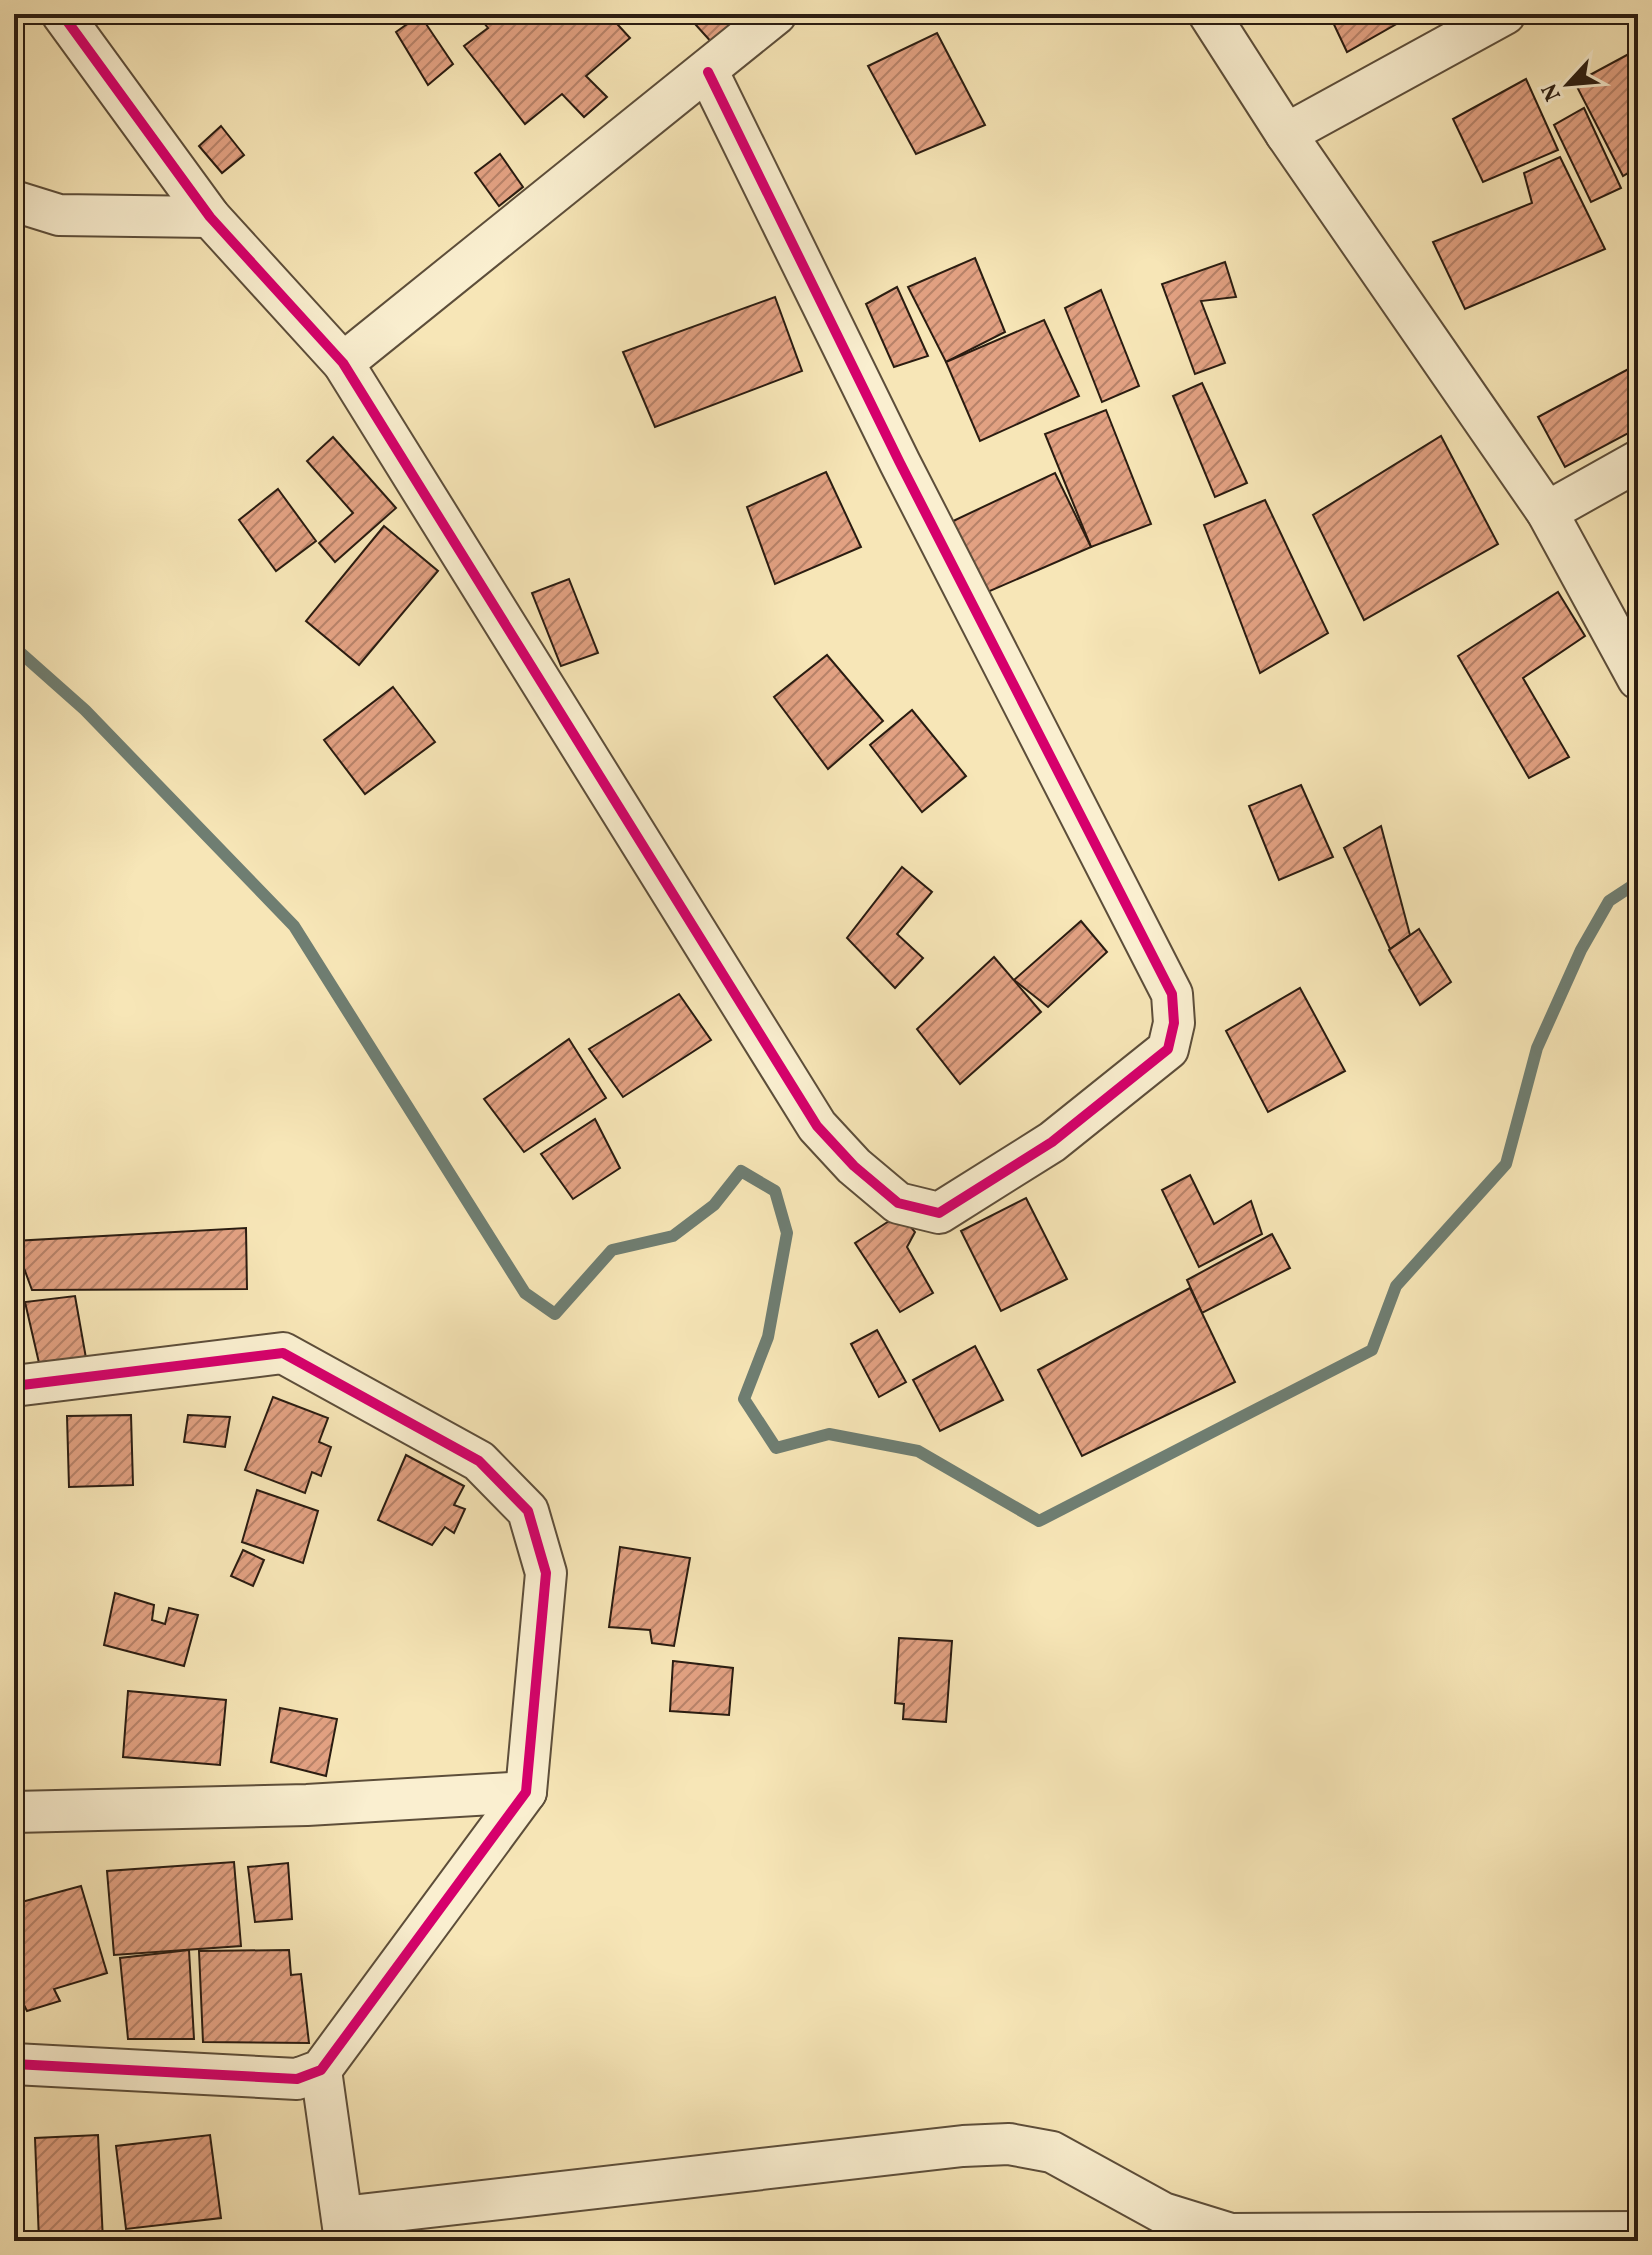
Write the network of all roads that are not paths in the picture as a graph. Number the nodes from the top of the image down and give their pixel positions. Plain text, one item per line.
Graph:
1 (62, 14) edge
2 (776, 14) edge
3 (1209, 14) edge
4 (1505, 14) edge
5 (708, 72) junction
6 (1286, 134) junction
7 (14, 201) edge
8 (210, 217) junction
9 (343, 363) junction
10 (1638, 461) edge
11 (1547, 512) junction
12 (1638, 679) edge
13 (14, 1386) edge
14 (526, 1792) junction
15 (14, 1812) edge
16 (14, 2064) edge
17 (321, 2070) junction
18 (343, 2229) edge
19 (1638, 2232) edge

1 - 8 street
2 - 5 street
3 - 6 street
4 - 6 street
5 - 9 street
5 - 9 street
6 - 11 street
7 - 8 street
8 - 9 street
10 - 11 street
11 - 12 street
13 - 14 street
14 - 15 street
14 - 17 street
16 - 17 street
17 - 18 street
18 - 19 street

